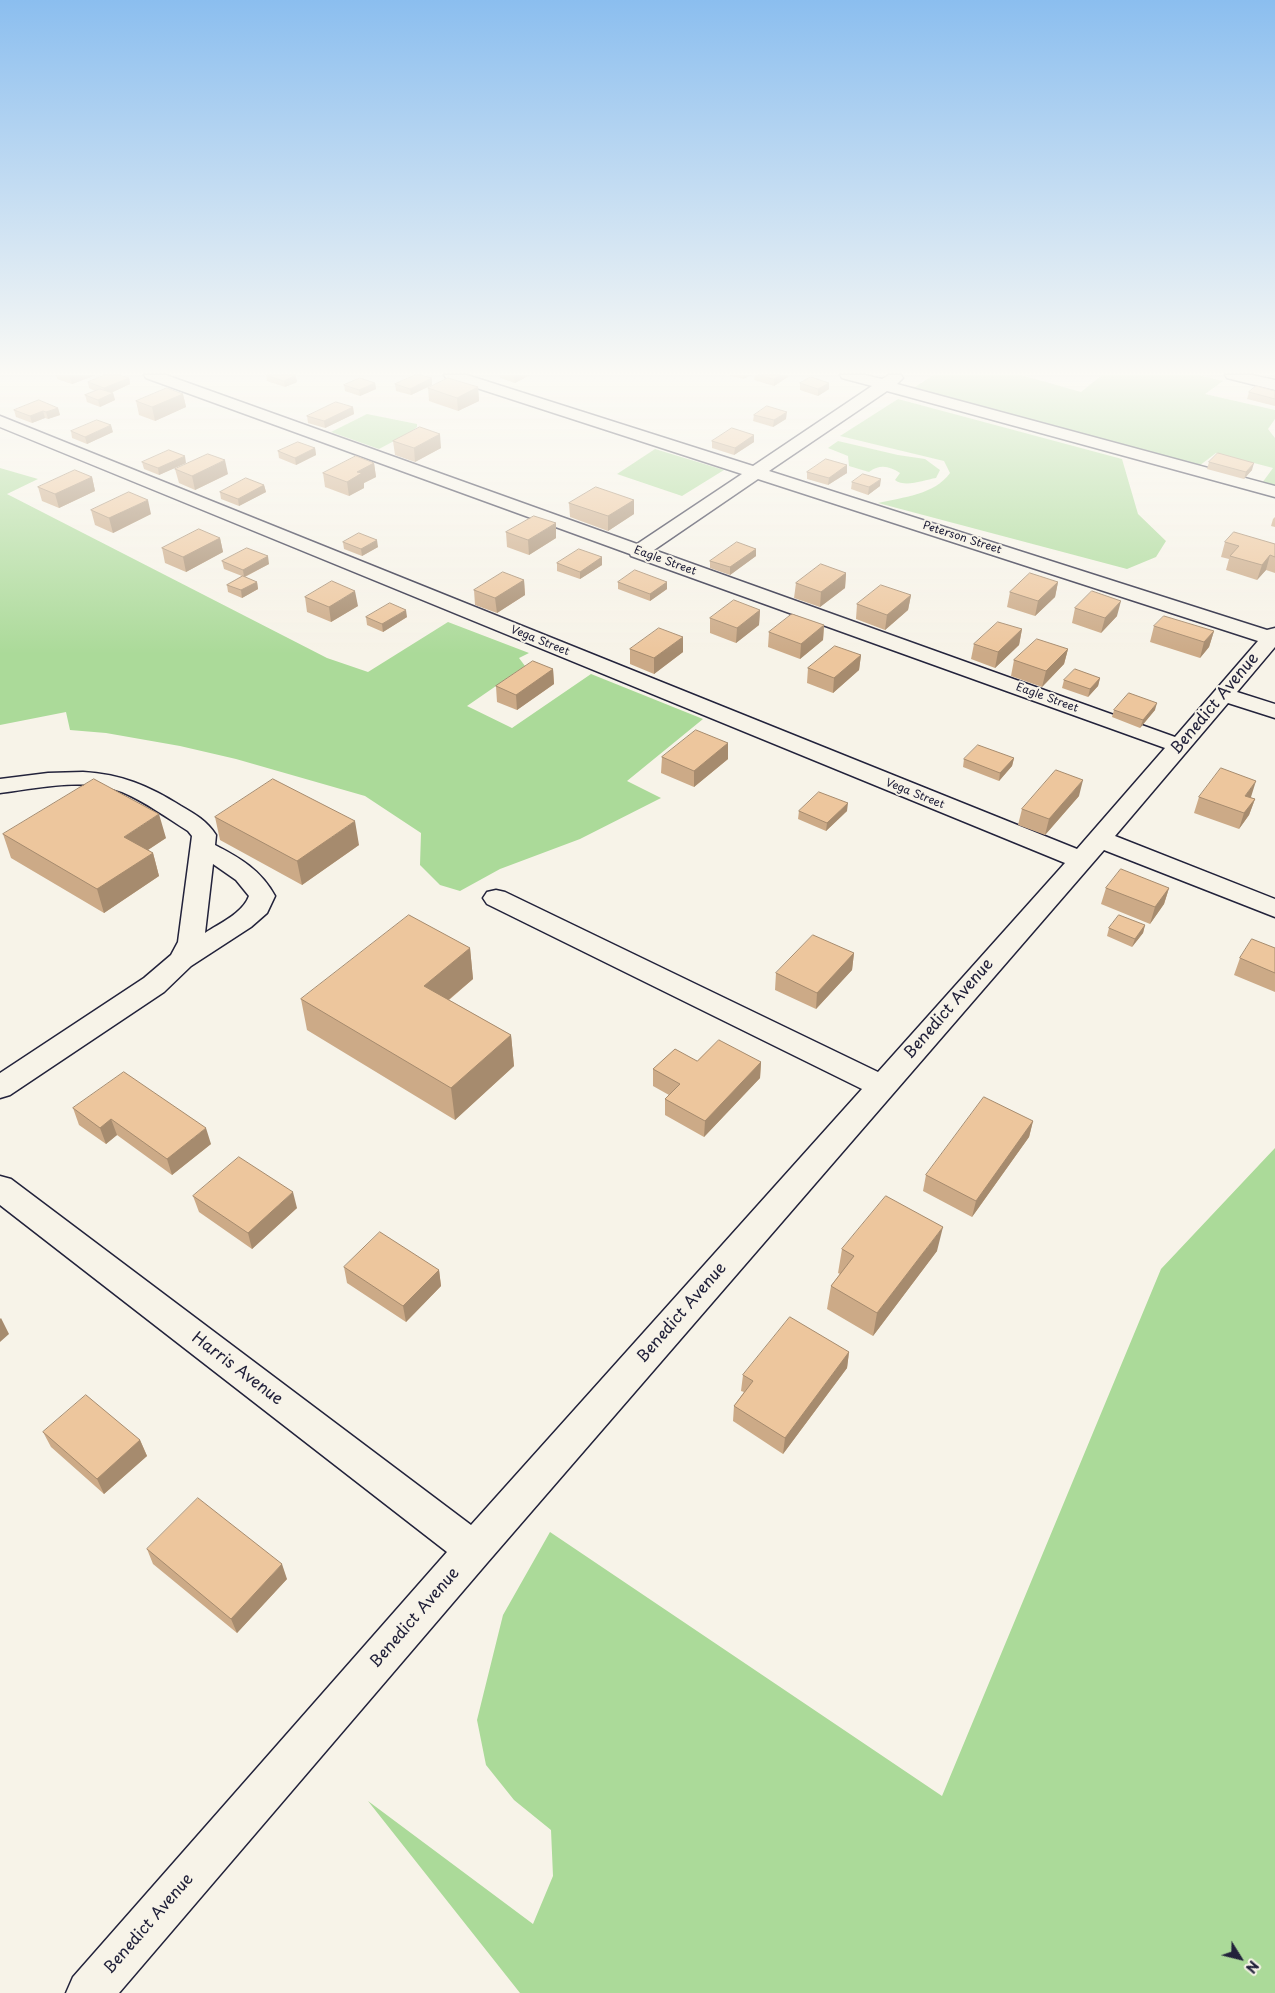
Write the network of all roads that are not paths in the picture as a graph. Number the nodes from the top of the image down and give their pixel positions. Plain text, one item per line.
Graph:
1 (117, 468) edge
2 (407, 468) edge
3 (747, 468) edge
4 (760, 468) edge
5 (1188, 468) edge
6 (756, 471) junction
7 (1275, 492) edge
8 (638, 552) junction
9 (1273, 636) edge
10 (1223, 695) junction
11 (1275, 712) edge
12 (1180, 746) junction
13 (0, 786) edge
14 (202, 848) junction
15 (1090, 849) junction
16 (496, 898) dead end
17 (1275, 909) edge
18 (182, 960) junction
19 (882, 1086) junction
20 (0, 1087) edge
21 (0, 1188) edge
22 (474, 1550) junction
23 (89, 1993) edge

1 - 15 street, Vega Street
2 - 8 street, Eagle Street
3 - 6 street, Peterson Street
4 - 6 street
5 - 7 street
6 - 8 street
6 - 9 street, Peterson Street
8 - 12 street, Eagle Street
9 - 10 street, Benedict Avenue
10 - 11 street
10 - 12 street, Benedict Avenue
12 - 15 street, Benedict Avenue
13 - 14 street
14 - 18 street
14 - 18 street
15 - 17 street, Vega Street
15 - 19 street, Benedict Avenue
16 - 19 street
18 - 20 street
19 - 22 street, Benedict Avenue
21 - 22 street, Harris Avenue
22 - 23 street, Benedict Avenue

